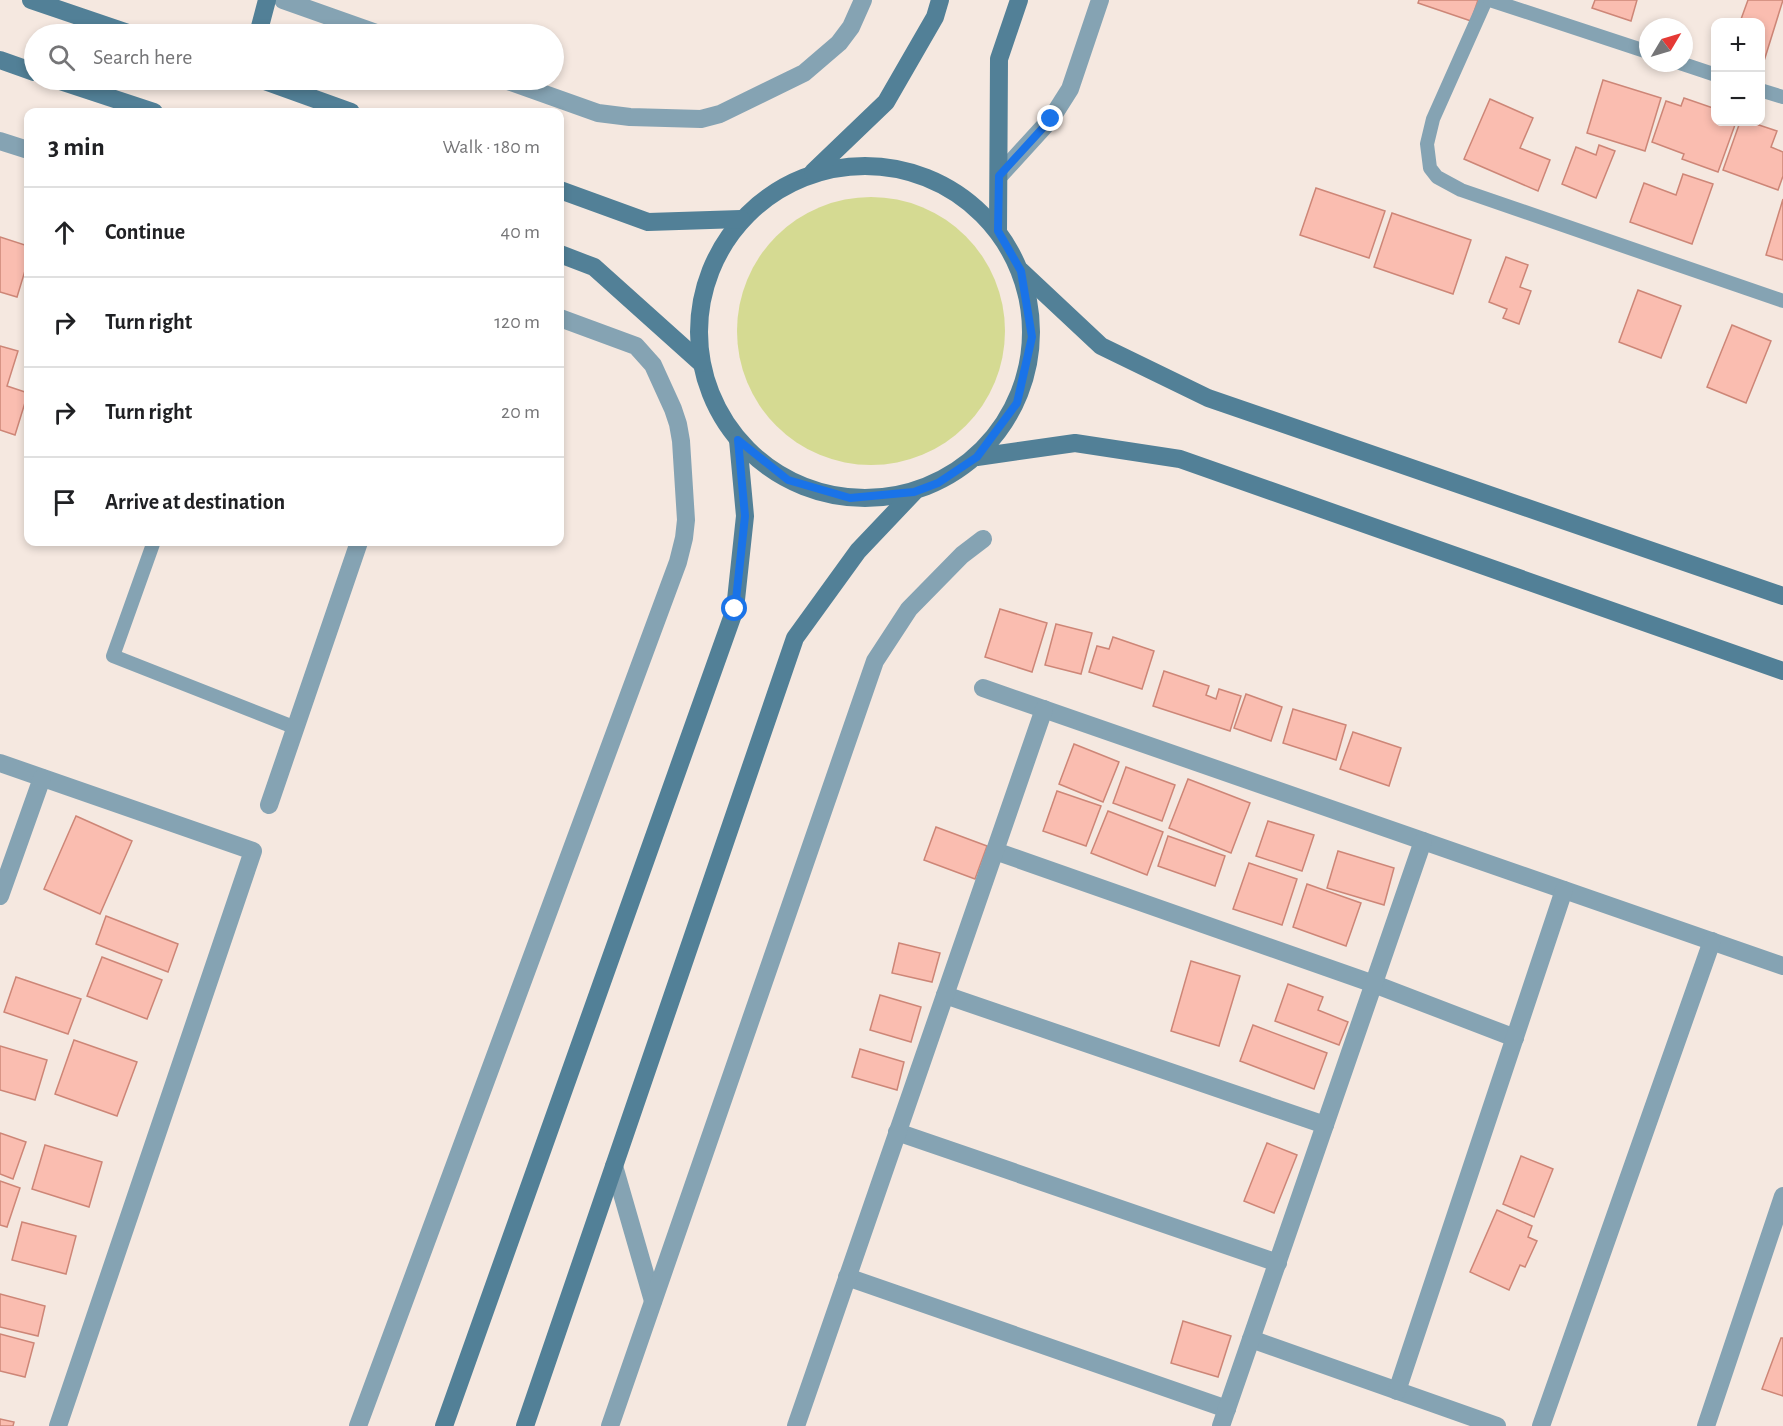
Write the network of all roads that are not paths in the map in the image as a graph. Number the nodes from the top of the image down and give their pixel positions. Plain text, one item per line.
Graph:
1 (31, 0) edge
2 (267, 0) edge
3 (283, 0) edge
4 (863, 0) edge
5 (940, 0) edge
6 (1019, 0) edge
7 (1100, 0) edge
8 (1488, 0) edge
9 (102, 24) edge
10 (261, 24) edge
11 (351, 24) edge
12 (1639, 49) edge
13 (0, 60) edge
14 (1693, 67) edge
15 (24, 68) edge
16 (1711, 73) edge
17 (87, 90) edge
18 (290, 90) edge
19 (533, 90) edge
20 (1765, 91) edge
21 (1783, 97) edge
22 (142, 108) edge
23 (340, 108) edge
24 (0, 141) edge
25 (24, 149) edge
26 (813, 172) junction
27 (999, 176) junction
28 (564, 191) edge
29 (741, 219) junction
30 (998, 231) junction
31 (564, 256) edge
32 (1021, 271) junction
33 (1783, 301) edge
34 (564, 319) edge
35 (701, 363) junction
36 (738, 440) junction
37 (977, 457) junction
38 (914, 492) junction
39 (983, 539) dead end
40 (152, 546) edge
41 (358, 546) edge
42 (1783, 596) edge
43 (1783, 671) edge
44 (983, 688) dead end
45 (1044, 709) junction
46 (296, 728) junction
47 (0, 763) edge
48 (42, 778) junction
49 (269, 805) dead end
50 (1423, 841) junction
51 (995, 851) junction
52 (1564, 890) junction
53 (0, 896) edge
54 (1712, 941) junction
55 (1783, 966) edge
56 (1374, 984) junction
57 (945, 995) junction
58 (1515, 1038) junction
59 (1325, 1125) junction
60 (897, 1132) junction
61 (614, 1166) junction
62 (1783, 1196) edge
63 (1278, 1263) junction
64 (847, 1277) junction
65 (652, 1301) junction
66 (1251, 1340) junction
67 (1396, 1390) junction
68 (1224, 1418) edge
69 (801, 1424) edge
70 (58, 1426) edge
71 (358, 1426) edge
72 (444, 1426) edge
73 (525, 1426) edge
74 (610, 1426) edge
75 (1497, 1426) edge
76 (1541, 1426) edge
77 (1706, 1426) edge

1 - 9 street
2 - 10 street
3 - 11 street
4 - 19 street
5 - 26 street
6 - 27 street
7 - 27 street
8 - 12 lane
8 - 33 lane
13 - 15 street
14 - 16 lane
17 - 22 street
18 - 23 street
20 - 21 lane
24 - 25 street
26 - 29 street
26 - 30 street
27 - 30 street
28 - 29 street
29 - 35 street
30 - 32 street
31 - 35 street
32 - 37 street
32 - 42 street
34 - 71 street
35 - 36 street
36 - 38 street
36 - 72 street
37 - 38 street
37 - 43 street
38 - 61 street
39 - 65 street
40 - 46 lane
41 - 46 street
44 - 45 street
45 - 50 street
45 - 51 street
46 - 49 street
47 - 48 street
48 - 53 street
48 - 70 street
50 - 52 street
50 - 56 street
51 - 56 street
51 - 57 street
52 - 54 street
52 - 58 street
54 - 55 street
54 - 76 street
56 - 58 street
56 - 59 street
57 - 59 street
57 - 60 street
58 - 67 street
59 - 63 street
60 - 63 street
60 - 64 street
61 - 65 street
61 - 73 street
62 - 77 street
63 - 66 street
64 - 68 street
64 - 69 street
65 - 74 street
66 - 67 street
66 - 68 street
67 - 75 street

